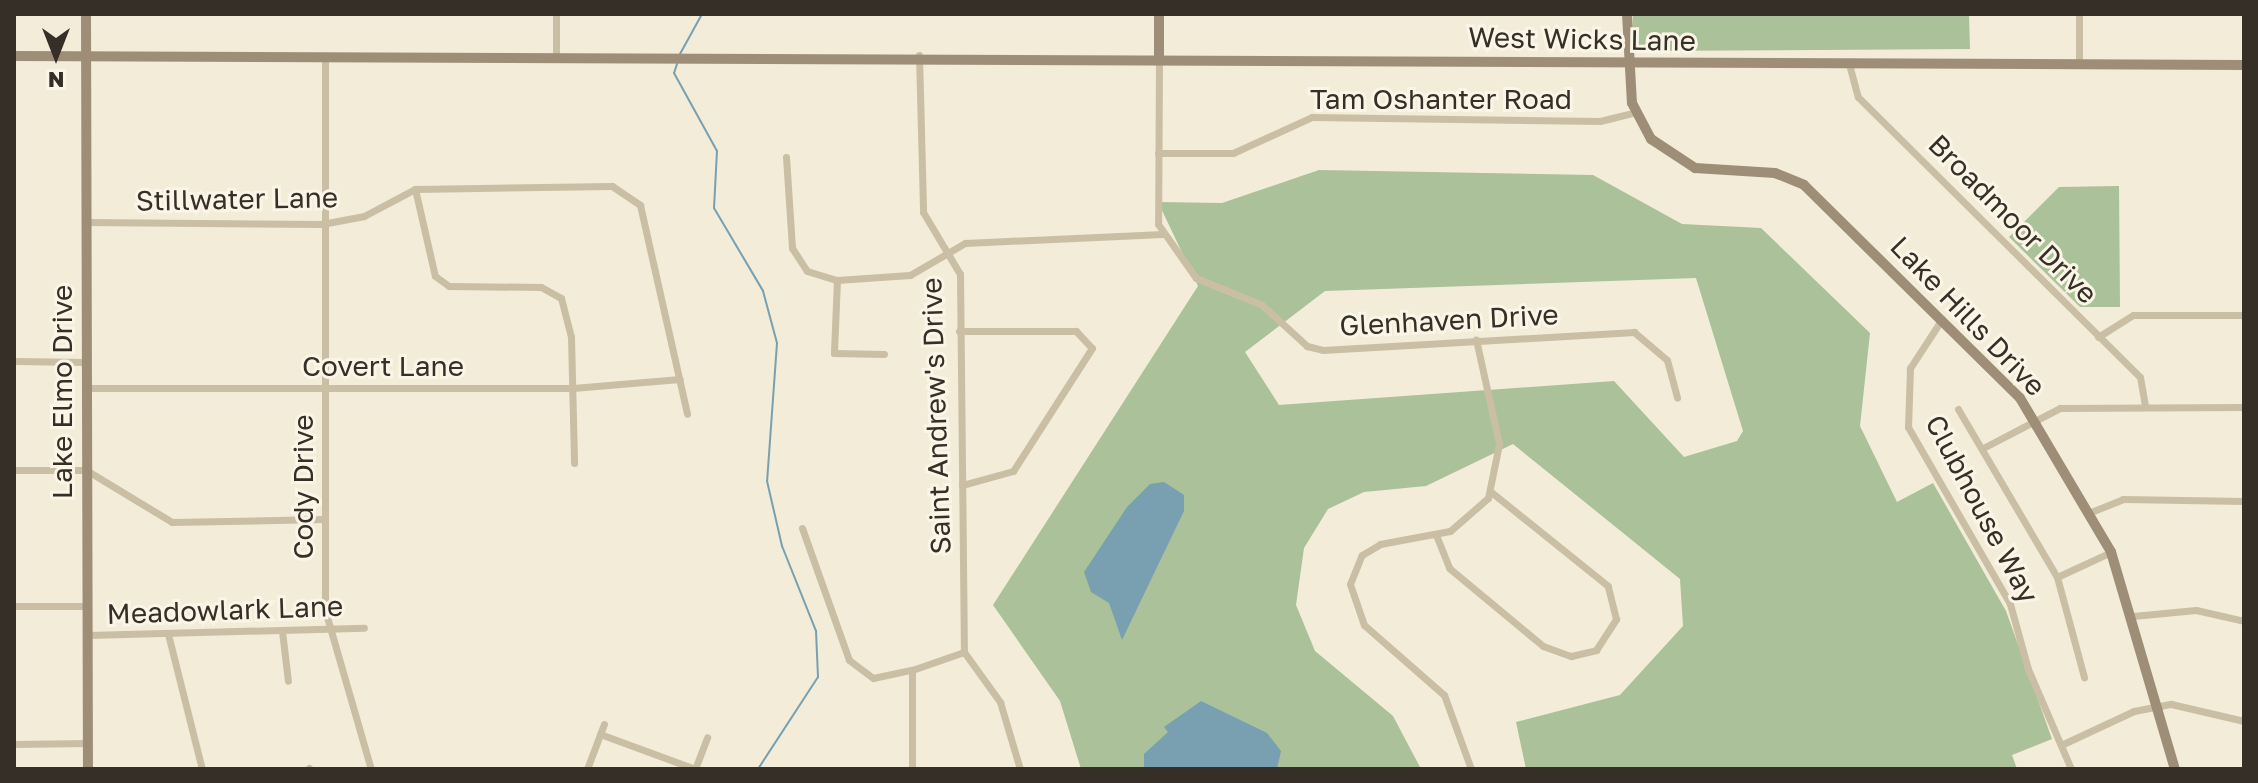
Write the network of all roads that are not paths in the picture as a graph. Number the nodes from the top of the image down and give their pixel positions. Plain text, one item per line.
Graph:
1 (86, 14) edge
2 (556, 14) edge
3 (1159, 14) edge
4 (1627, 14) edge
5 (2079, 14) edge
6 (919, 55) junction
7 (14, 56) edge
8 (86, 56) junction
9 (325, 56) junction
10 (556, 56) junction
11 (1159, 58) junction
12 (1628, 64) junction
13 (1849, 64) junction
14 (2079, 64) junction
15 (2244, 65) edge
16 (1635, 112) junction
17 (1158, 153) junction
18 (786, 157) dead end
19 (415, 189) junction
20 (86, 222) junction
21 (322, 224) junction
22 (1163, 234) junction
23 (948, 254) junction
24 (837, 280) junction
25 (2244, 315) edge
26 (1942, 319) junction
27 (959, 331) junction
28 (2098, 337) junction
29 (1476, 339) junction
30 (884, 354) dead end
31 (14, 361) edge
32 (85, 362) junction
33 (680, 379) junction
34 (325, 387) junction
35 (85, 388) junction
36 (573, 388) junction
37 (1677, 398) dead end
38 (2145, 406) junction
39 (2244, 407) edge
40 (1958, 409) dead end
41 (687, 414) dead end
42 (2033, 419) junction
43 (1983, 448) junction
44 (574, 463) dead end
45 (14, 470) edge
46 (86, 470) junction
47 (962, 485) junction
48 (1491, 492) junction
49 (2244, 501) edge
50 (2091, 512) junction
51 (324, 519) junction
52 (802, 528) dead end
53 (1436, 535) junction
54 (2111, 552) junction
55 (2057, 577) junction
56 (14, 606) edge
57 (88, 606) junction
58 (2133, 616) junction
59 (2244, 621) edge
60 (364, 628) dead end
61 (332, 629) junction
62 (282, 631) junction
63 (168, 634) junction
64 (88, 635) junction
65 (964, 652) junction
66 (912, 670) junction
67 (2084, 677) dead end
68 (288, 681) dead end
69 (2152, 708) junction
70 (2244, 721) edge
71 (604, 724) dead end
72 (600, 734) junction
73 (707, 737) dead end
74 (88, 743) junction
75 (14, 744) edge
76 (2061, 745) junction
77 (88, 769) edge
78 (202, 769) edge
79 (371, 769) edge
80 (587, 769) edge
81 (695, 769) edge
82 (912, 769) edge
83 (1020, 769) edge
84 (1471, 769) edge
85 (2071, 769) edge
86 (2175, 769) edge

1 - 8 main road, Lake Elmo Drive
2 - 10 street
3 - 11 main road
4 - 12 main road, Lake Hills Drive
5 - 14 street
6 - 10 main road, West Wicks Lane
6 - 11 main road, West Wicks Lane
6 - 23 street, Saint Andrew's Drive
7 - 8 main road, West Wicks Lane
8 - 9 main road, West Wicks Lane
8 - 20 main road, Lake Elmo Drive
9 - 10 main road, West Wicks Lane
9 - 21 street, Cody Drive
11 - 12 main road, West Wicks Lane
11 - 17 street
12 - 13 main road, West Wicks Lane
12 - 16 main road, Lake Hills Drive
13 - 14 main road, West Wicks Lane
13 - 28 street, Broadmoor Drive
14 - 15 main road, West Wicks Lane
16 - 17 street, Tam Oshanter Road
16 - 26 main road, Lake Hills Drive
17 - 22 street
18 - 24 street
19 - 21 street, Stillwater Lane
19 - 33 street, Stillwater Lane
19 - 36 street
20 - 21 street, Stillwater Lane
20 - 32 main road, Lake Elmo Drive
21 - 34 street, Cody Drive
22 - 23 street
22 - 29 street, Glenhaven Drive
23 - 24 street
23 - 27 street, Saint Andrew's Drive
24 - 30 street
25 - 28 street
26 - 42 main road, Lake Hills Drive
26 - 76 street, Clubhouse Way
27 - 47 street, Saint Andrew's Drive
27 - 47 street
28 - 38 street, Broadmoor Drive
29 - 37 street, Glenhaven Drive
29 - 48 street
31 - 32 street
32 - 35 main road, Lake Elmo Drive
33 - 36 street, Covert Lane
33 - 41 street, Stillwater Lane
34 - 35 street, Covert Lane
34 - 36 street, Covert Lane
34 - 51 street, Cody Drive
35 - 46 main road, Lake Elmo Drive
36 - 44 street
38 - 39 street
38 - 42 street
40 - 43 street
42 - 43 street
42 - 50 main road, Lake Hills Drive
43 - 55 street
45 - 46 street
46 - 51 street
46 - 57 main road, Lake Elmo Drive
47 - 65 street, Saint Andrew's Drive
48 - 53 street
48 - 53 street
49 - 50 street
50 - 54 main road, Lake Hills Drive
51 - 61 street, Cody Drive
52 - 66 street
53 - 84 street
54 - 55 street
54 - 58 main road, Lake Hills Drive
55 - 67 street
56 - 57 street
57 - 64 main road, Lake Elmo Drive
58 - 59 street
58 - 69 main road, Lake Hills Drive
60 - 61 street, Meadowlark Lane
61 - 62 street, Meadowlark Lane
61 - 79 street, Cody Drive
62 - 63 street, Meadowlark Lane
62 - 68 street
63 - 64 street, Meadowlark Lane
63 - 78 street
64 - 74 main road, Lake Elmo Drive
65 - 66 street
65 - 83 street
66 - 82 street
69 - 70 street
69 - 76 street
69 - 86 main road, Lake Hills Drive
71 - 72 street
72 - 80 street
72 - 81 street
73 - 81 street
74 - 75 street
74 - 77 main road, Lake Elmo Drive
76 - 85 street, Clubhouse Way

